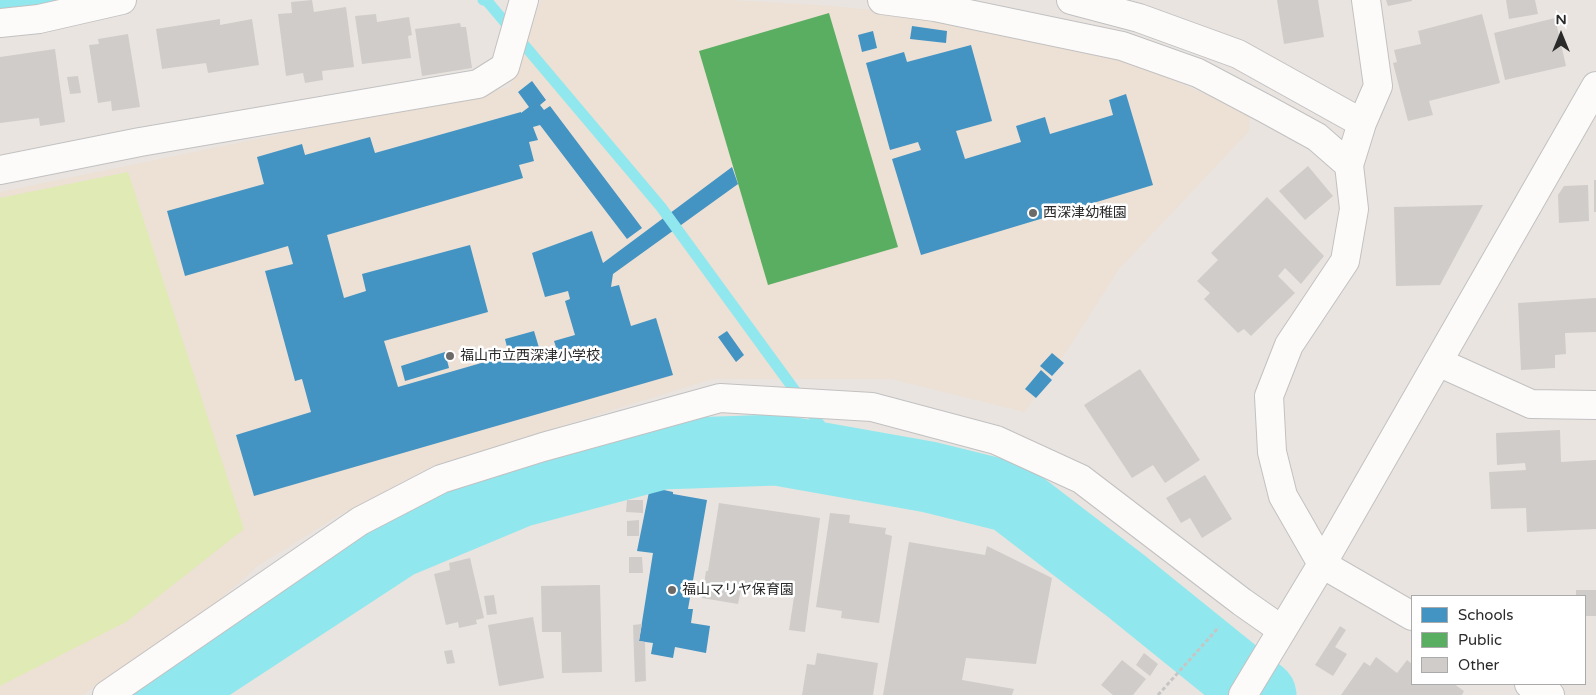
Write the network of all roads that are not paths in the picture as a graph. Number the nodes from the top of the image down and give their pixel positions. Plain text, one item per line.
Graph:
1 (122, 0) edge
2 (524, 0) edge
3 (882, 0) edge
4 (1071, 0) edge
5 (1366, 0) edge
6 (0, 23) edge
7 (1596, 86) edge
8 (1362, 123) junction
9 (1348, 165) junction
10 (0, 170) edge
11 (1438, 362) junction
12 (1596, 405) edge
13 (1322, 564) junction
14 (1411, 615) edge
15 (1277, 639) junction
16 (1531, 685) edge
17 (108, 695) edge
18 (1243, 695) edge
19 (1550, 695) edge

1 - 6 street
2 - 10 street
3 - 9 street
4 - 8 street
5 - 8 street
7 - 11 street
8 - 9 street
9 - 13 street
11 - 12 street
11 - 13 street
13 - 14 street
13 - 15 street
15 - 17 street
15 - 18 street
16 - 19 street

